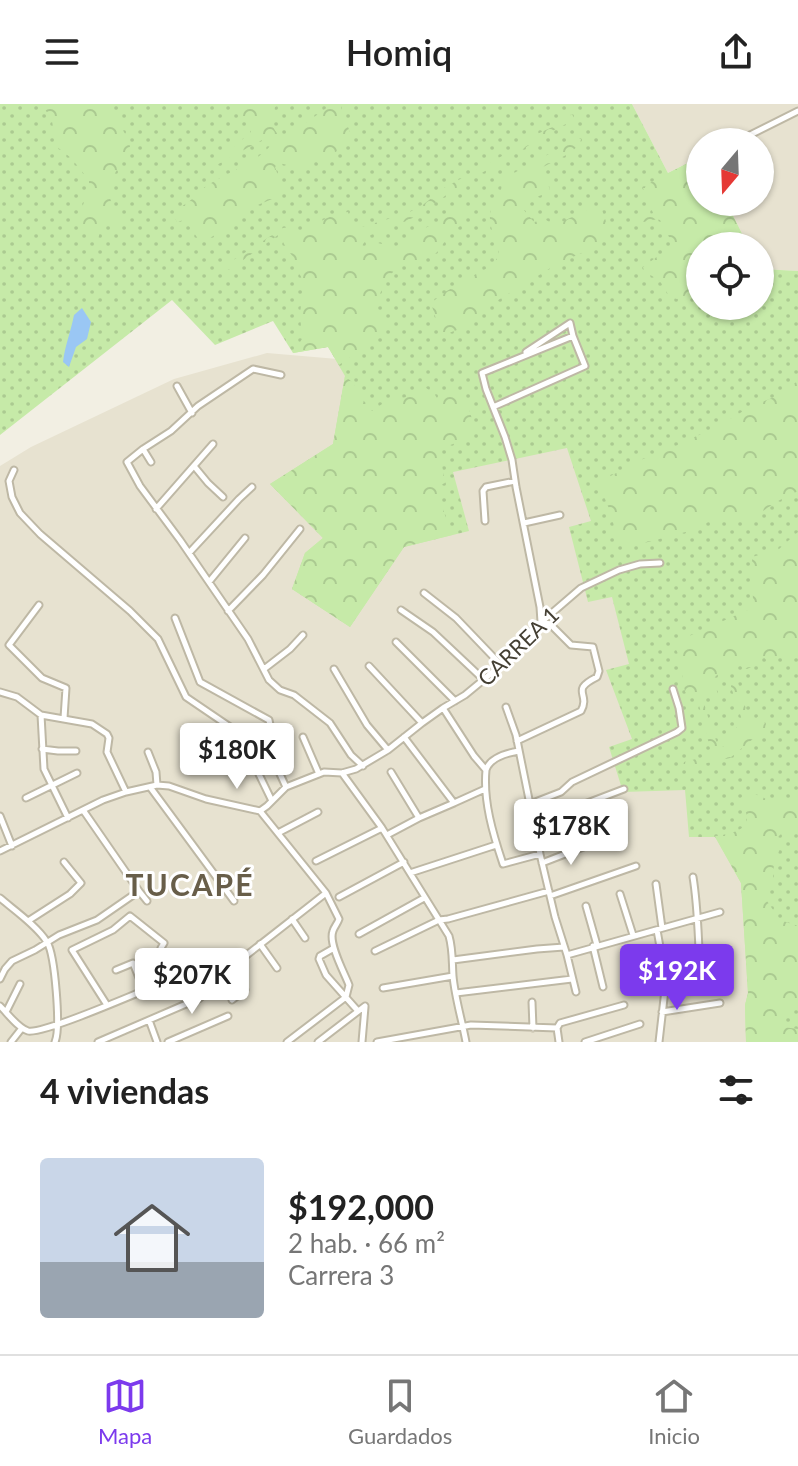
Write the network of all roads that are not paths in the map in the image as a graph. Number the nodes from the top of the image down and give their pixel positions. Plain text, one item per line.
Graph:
1 (798, 111) edge
2 (764, 128) edge
3 (573, 336) junction
4 (516, 359) junction
5 (281, 375) dead end
6 (177, 386) dead end
7 (493, 407) junction
8 (192, 413) junction
9 (213, 444) dead end
10 (143, 449) junction
11 (151, 462) dead end
12 (194, 466) junction
13 (14, 470) dead end
14 (515, 481) junction
15 (252, 487) dead end
16 (223, 497) dead end
17 (156, 509) junction
18 (560, 515) dead end
19 (485, 521) dead end
20 (524, 523) junction
21 (300, 529) dead end
22 (245, 538) dead end
23 (189, 553) junction
24 (660, 563) dead end
25 (209, 582) junction
26 (424, 593) dead end
27 (39, 605) dead end
28 (401, 610) dead end
29 (228, 611) junction
30 (175, 618) dead end
31 (541, 622) junction
32 (303, 635) dead end
33 (396, 642) dead end
34 (501, 665) junction
35 (369, 666) dead end
36 (264, 669) junction
37 (334, 669) dead end
38 (484, 680) junction
39 (673, 689) dead end
40 (0, 692) edge
41 (455, 701) junction
42 (506, 707) dead end
43 (443, 708) junction
44 (41, 715) junction
45 (64, 718) junction
46 (422, 723) junction
47 (303, 737) dead end
48 (404, 737) junction
49 (517, 741) junction
50 (42, 749) junction
51 (388, 750) junction
52 (76, 751) dead end
53 (519, 751) junction
54 (148, 752) dead end
55 (363, 766) junction
56 (486, 770) junction
57 (391, 772) dead end
58 (77, 773) dead end
59 (342, 773) junction
60 (319, 774) junction
61 (51, 786) junction
62 (153, 786) junction
63 (286, 787) junction
64 (485, 789) junction
65 (624, 789) dead end
66 (126, 792) junction
67 (26, 798) dead end
68 (272, 801) junction
69 (454, 803) junction
70 (530, 804) junction
71 (83, 810) junction
72 (260, 811) junction
73 (318, 812) dead end
74 (0, 816) edge
75 (68, 818) junction
76 (419, 818) junction
77 (382, 828) junction
78 (536, 832) junction
79 (278, 833) junction
80 (387, 835) junction
81 (591, 844) dead end
82 (496, 845) junction
83 (12, 846) junction
84 (0, 851) edge
85 (540, 854) junction
86 (316, 861) dead end
87 (64, 862) dead end
88 (404, 862) junction
89 (542, 863) junction
90 (636, 866) dead end
91 (410, 873) junction
92 (693, 877) dead end
93 (656, 884) dead end
94 (139, 891) junction
95 (326, 893) junction
96 (549, 894) junction
97 (620, 894) dead end
98 (339, 897) dead end
99 (0, 898) edge
100 (424, 898) junction
101 (147, 901) dead end
102 (234, 901) dead end
103 (586, 906) dead end
104 (720, 912) dead end
105 (697, 918) junction
106 (292, 919) junction
107 (439, 920) junction
108 (28, 921) junction
109 (659, 929) junction
110 (359, 934) dead end
111 (633, 935) junction
112 (305, 938) dead end
113 (47, 942) junction
114 (260, 944) junction
115 (595, 946) junction
116 (564, 947) junction
117 (334, 948) junction
118 (375, 951) dead end
119 (567, 955) junction
120 (453, 960) junction
121 (700, 967) dead end
122 (277, 968) dead end
123 (229, 969) junction
124 (116, 970) dead end
125 (453, 976) junction
126 (0, 979) edge
127 (572, 979) junction
128 (20, 984) dead end
129 (603, 987) dead end
130 (383, 988) dead end
131 (144, 990) junction
132 (576, 992) dead end
133 (456, 993) junction
134 (346, 997) junction
135 (232, 1000) dead end
136 (532, 1002) dead end
137 (720, 1003) dead end
138 (107, 1005) junction
139 (624, 1005) dead end
140 (2, 1010) edge
141 (358, 1011) junction
142 (662, 1012) junction
143 (228, 1016) dead end
144 (149, 1020) junction
145 (640, 1024) dead end
146 (58, 1025) junction
147 (463, 1027) junction
148 (22, 1028) junction
149 (533, 1028) junction
150 (557, 1028) junction
151 (361, 1041) edge
152 (11, 1042) edge
153 (55, 1042) edge
154 (98, 1042) edge
155 (157, 1042) edge
156 (168, 1042) edge
157 (287, 1042) edge
158 (318, 1042) edge
159 (377, 1042) edge
160 (466, 1042) edge
161 (559, 1042) edge
162 (585, 1042) edge
163 (657, 1042) edge

1 - 2 street
3 - 4 street
3 - 4 street
3 - 7 street
4 - 7 street
5 - 8 street
6 - 8 street
7 - 14 street
8 - 10 street
9 - 12 street
10 - 11 street
10 - 17 street
12 - 16 street
12 - 17 street
13 - 68 street
14 - 19 street
14 - 20 street
15 - 23 street
17 - 23 street
18 - 20 street
20 - 31 street
21 - 29 street
22 - 25 street
23 - 25 street
24 - 31 street, CARREA 1
25 - 29 street
26 - 34 street
27 - 45 street
28 - 38 street
29 - 36 street
30 - 63 street
31 - 34 street, CARREA 1
31 - 49 street
32 - 36 street
33 - 41 street
34 - 38 street, CARREA 1
35 - 46 street
36 - 55 street
37 - 51 street
38 - 41 street, CARREA 1
39 - 70 street
40 - 44 street
41 - 43 street, CARREA 1
42 - 49 street
43 - 46 street, CARREA 1
43 - 56 street
44 - 45 street
44 - 50 street
45 - 66 street
46 - 48 street, CARREA 1
47 - 60 street
48 - 51 street, CARREA 1
48 - 69 street
49 - 53 street
50 - 52 street
50 - 61 street
51 - 55 street, CARREA 1
53 - 56 street
53 - 70 street
54 - 62 street
55 - 59 street, CARREA 1
56 - 64 street
57 - 76 street
58 - 61 street
59 - 60 street, CARREA 1
59 - 77 street
60 - 63 street, CARREA 1
61 - 67 street
61 - 75 street
62 - 66 street
62 - 72 street
62 - 102 street
63 - 68 street
64 - 69 street
64 - 82 street
65 - 78 street
66 - 71 street
68 - 72 street
69 - 76 street
70 - 78 street
71 - 75 street
71 - 94 street
72 - 79 street
73 - 79 street
74 - 83 street
75 - 83 street
76 - 80 street
77 - 80 street
77 - 86 street
78 - 85 street
79 - 95 street
80 - 88 street
81 - 89 street
82 - 85 street
82 - 91 street
83 - 84 street
85 - 89 street
87 - 108 street
88 - 91 street
88 - 98 street
89 - 96 street
90 - 96 street
91 - 100 street
92 - 105 street
93 - 109 street
94 - 101 street
94 - 113 street
95 - 106 street
95 - 117 street
96 - 107 street
96 - 116 street
97 - 111 street
99 - 108 street
100 - 107 street
100 - 110 street
103 - 115 street
104 - 105 street
105 - 109 street
105 - 121 street
106 - 112 street
106 - 114 street
107 - 118 street
107 - 120 street
108 - 113 street
109 - 111 street
109 - 142 street
111 - 115 street
113 - 126 street
113 - 146 street
114 - 122 street
114 - 123 street
115 - 119 street
115 - 129 street
116 - 119 street
116 - 120 street
117 - 134 street
117 - 134 street
119 - 127 street
120 - 125 street
123 - 135 street
123 - 144 street
124 - 131 street
125 - 130 street
125 - 133 street
127 - 132 street
127 - 133 street
128 - 140 street
131 - 138 street
131 - 138 street
133 - 147 street
134 - 141 street
134 - 157 street
136 - 149 street
137 - 142 street
138 - 146 street
139 - 150 street
140 - 148 street
141 - 151 street
141 - 158 street
142 - 163 street
143 - 156 street
144 - 154 street
144 - 155 street
145 - 162 street
146 - 148 street
146 - 153 street
147 - 149 street
147 - 159 street
147 - 160 street
148 - 152 street
149 - 150 street
150 - 161 street

